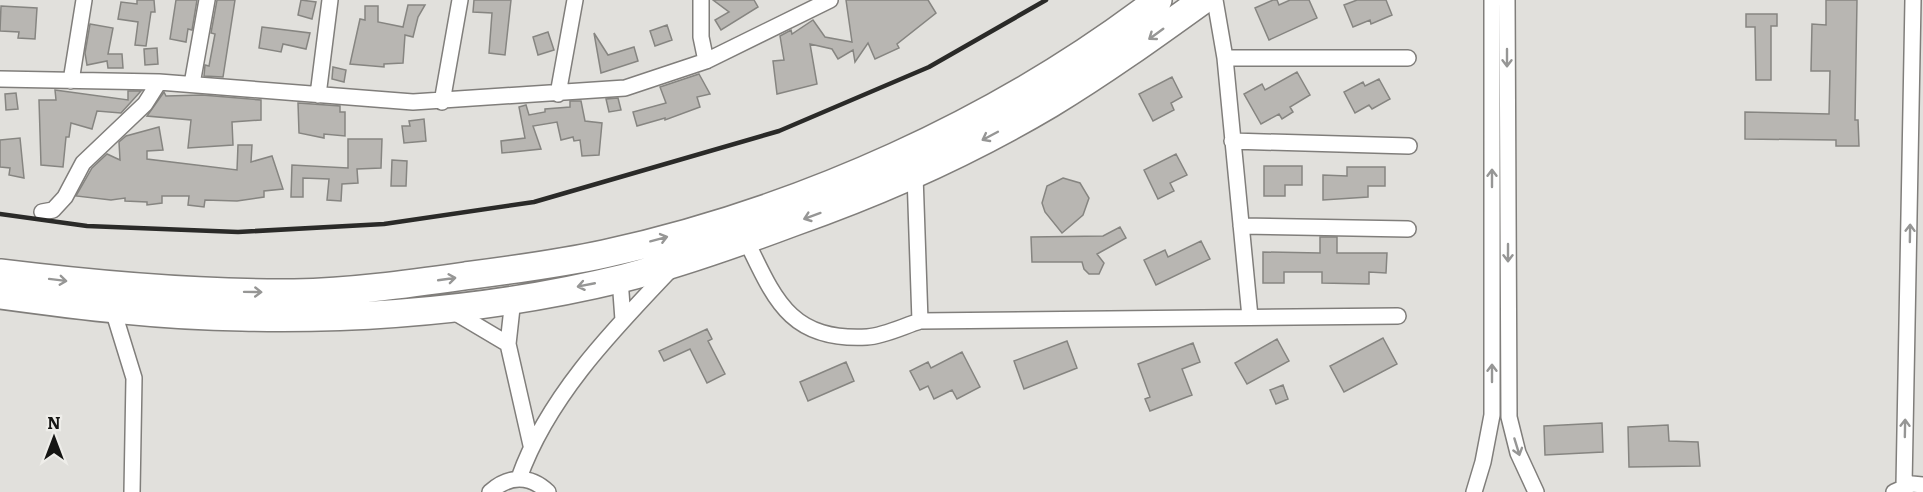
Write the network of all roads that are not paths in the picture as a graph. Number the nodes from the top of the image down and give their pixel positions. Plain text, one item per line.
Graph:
1 (84, 0) edge
2 (207, 0) edge
3 (330, 0) edge
4 (460, 0) edge
5 (575, 0) edge
6 (701, 0) edge
7 (830, 0) edge
8 (1158, 0) edge
9 (1203, 0) edge
10 (1215, 0) edge
11 (1492, 0) edge
12 (1507, 0) edge
13 (1913, 0) edge
14 (1225, 58) junction
15 (1408, 58) dead end
16 (706, 61) junction
17 (0, 79) edge
18 (71, 81) junction
19 (159, 82) junction
20 (192, 84) junction
21 (558, 94) junction
22 (318, 95) junction
23 (442, 102) junction
24 (1918, 109) edge
25 (1232, 141) junction
26 (1409, 146) dead end
27 (915, 175) junction
28 (42, 212) dead end
29 (1241, 225) junction
30 (1408, 229) dead end
31 (746, 240) junction
32 (677, 263) junction
33 (0, 273) edge
34 (620, 279) junction
35 (0, 295) edge
36 (513, 299) junction
37 (447, 308) junction
38 (113, 310) junction
39 (1492, 310) junction
40 (1508, 310) junction
41 (1398, 316) dead end
42 (1250, 317) junction
43 (623, 320) junction
44 (920, 321) junction
45 (508, 344) junction
46 (531, 445) junction
47 (519, 478) junction
48 (1923, 484) edge
49 (1899, 489) edge
50 (132, 492) edge
51 (490, 492) edge
52 (548, 492) edge
53 (1474, 492) edge
54 (1536, 492) edge

1 - 18 street
2 - 20 street
3 - 22 street
4 - 23 street
5 - 21 street
6 - 16 street
7 - 16 street
33 -> 8 highway
9 -> 27 highway
10 - 14 street
39 -> 11 street
12 -> 40 street
13 - 24 street
14 - 15 street
14 - 25 street
16 - 21 street
17 - 18 street
18 - 19 street
19 - 20 street
19 - 28 street
20 - 22 street
21 - 23 street
22 - 23 street
49 -> 24 street
25 - 26 street
25 - 29 street
27 -> 31 highway
27 - 44 street
29 - 30 street
29 - 42 street
31 - 32 highway
31 - 44 street
32 - 34 highway
32 - 43 street
34 -> 36 highway
34 - 43 street
35 - 38 highway
36 - 37 highway
36 - 45 street
37 - 38 highway
37 - 45 street
38 - 50 street
39 - 40 street
53 -> 39 street
40 -> 54 street
41 - 42 street
42 - 44 street
43 - 46 street
45 - 46 street
46 - 47 street
47 - 51 street
47 - 52 street
48 - 49 street

